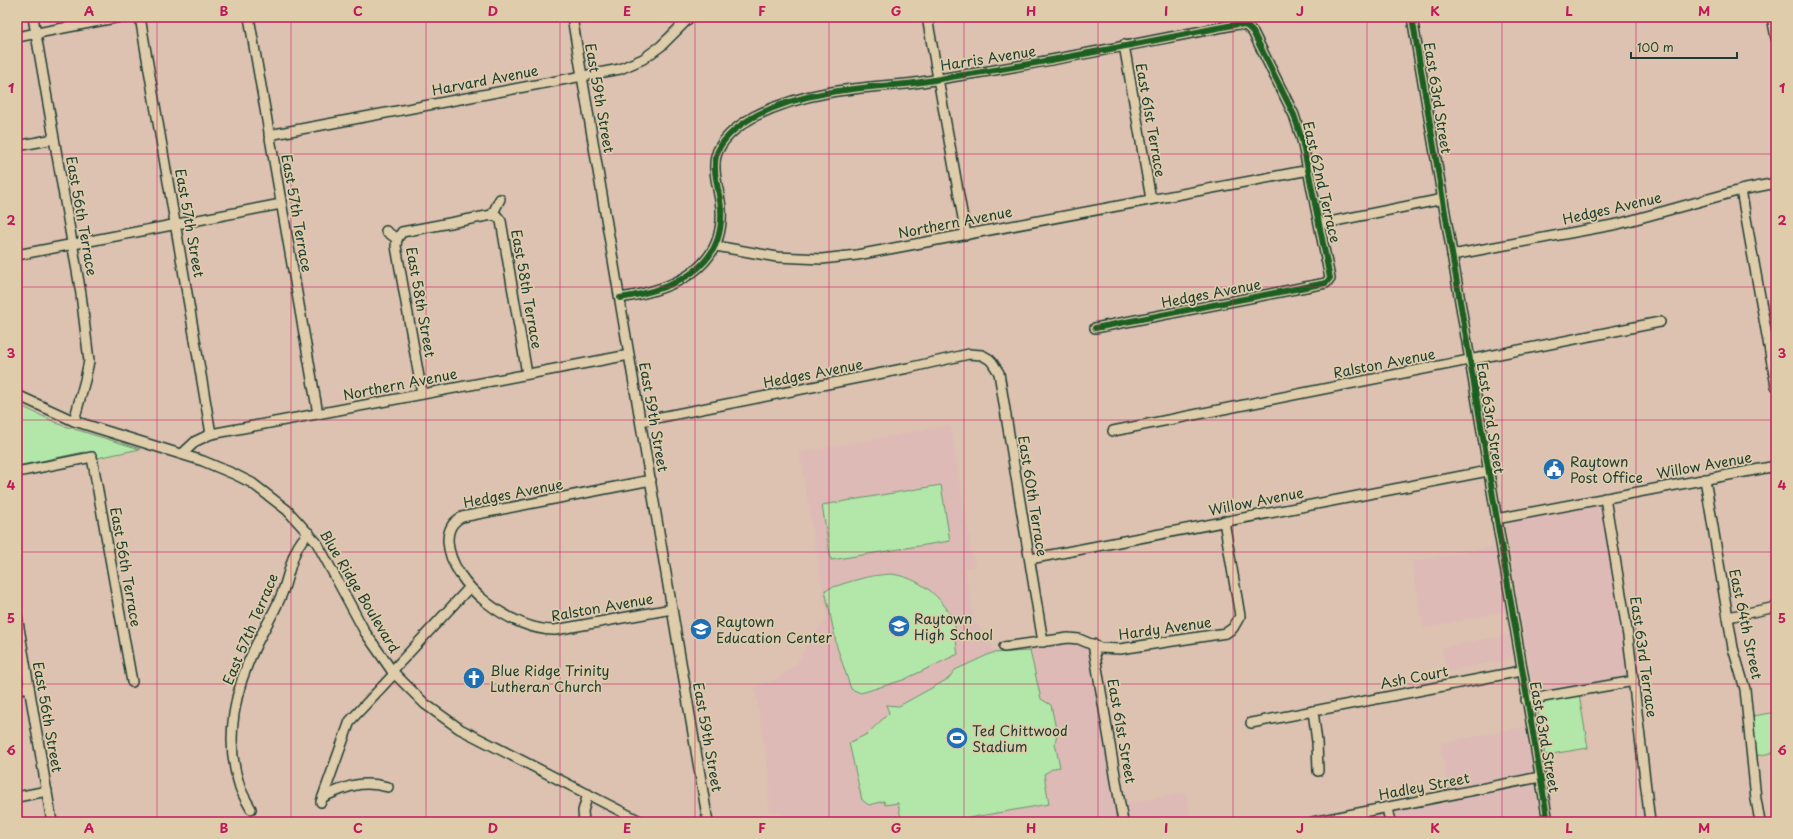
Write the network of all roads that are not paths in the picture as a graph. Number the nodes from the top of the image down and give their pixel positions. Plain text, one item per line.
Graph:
1 (33, 17) edge
2 (120, 17) edge
3 (140, 17) edge
4 (249, 17) edge
5 (572, 17) edge
6 (690, 17) edge
7 (927, 17) edge
8 (1412, 17) edge
9 (1772, 17) edge
10 (1250, 29) joint
11 (36, 33) junction
12 (17, 37) edge
13 (1776, 38) edge
14 (1124, 46) junction
15 (582, 76) junction
16 (938, 79) junction
17 (269, 134) junction
18 (54, 139) junction
19 (17, 146) edge
20 (1309, 170) junction
21 (1776, 183) edge
22 (1741, 190) junction
23 (500, 199) dead end
24 (1150, 199) junction
25 (1443, 199) junction
26 (281, 204) junction
27 (492, 215) junction
28 (1320, 224) junction
29 (176, 225) junction
30 (386, 231) dead end
31 (966, 235) junction
32 (397, 239) junction
33 (73, 245) junction
34 (716, 246) junction
35 (17, 255) edge
36 (1452, 255) junction
37 (1330, 278) joint
38 (620, 298) junction
39 (1660, 322) dead end
40 (1095, 328) dead end
41 (629, 355) junction
42 (989, 359) joint
43 (1469, 359) junction
44 (527, 374) junction
45 (1776, 386) edge
46 (422, 394) junction
47 (17, 396) edge
48 (318, 414) junction
49 (74, 420) junction
50 (641, 421) junction
51 (1113, 431) dead end
52 (211, 434) junction
53 (182, 454) junction
54 (1776, 466) edge
55 (1488, 471) junction
56 (17, 472) edge
57 (1705, 479) junction
58 (651, 480) junction
59 (1605, 498) junction
60 (1496, 519) junction
61 (1224, 522) junction
62 (308, 533) junction
63 (1030, 559) junction
64 (469, 588) junction
65 (1776, 607) edge
66 (672, 608) junction
67 (17, 616) edge
68 (1728, 616) junction
69 (1043, 642) junction
70 (1093, 644) junction
71 (1004, 647) dead end
72 (1521, 671) junction
73 (393, 672) junction
74 (1634, 681) junction
75 (132, 682) dead end
76 (28, 687) junction
77 (17, 689) edge
78 (1526, 700) junction
79 (1313, 711) junction
80 (1251, 723) dead end
81 (1318, 771) dead end
82 (1540, 777) junction
83 (388, 787) dead end
84 (47, 791) junction
85 (588, 794) junction
86 (17, 797) edge
87 (1387, 808) junction
88 (251, 809) dead end
89 (52, 822) edge
90 (584, 822) edge
91 (642, 822) edge
92 (708, 822) edge
93 (1123, 822) edge
94 (1313, 822) edge
95 (1390, 822) edge
96 (1548, 822) edge
97 (1650, 822) edge
98 (1760, 822) edge

1 - 11 street, East 56th Terrace
2 - 11 street
3 - 29 street, East 57th Street
4 - 17 street, East 57th Terrace
5 - 15 street, East 59th Street
6 - 15 street, Harvard Avenue
7 - 16 street
8 - 25 street, East 63rd Street
9 - 13 street
10 - 14 street, Harris Avenue
10 - 20 street, East 62nd Terrace
11 - 12 street
11 - 18 street, East 56th Terrace
14 - 16 street, Harris Avenue
14 - 24 street, East 61st Terrace
15 - 17 street, Harvard Avenue
15 - 38 street, East 59th Street
16 - 31 street
16 - 34 street, Harris Avenue
17 - 26 street, East 57th Terrace
18 - 19 street
18 - 33 street, East 56th Terrace
20 - 24 street, Northern Avenue
20 - 28 street, East 62nd Terrace
21 - 22 street, Hedges Avenue
22 - 36 street, Hedges Avenue
22 - 45 street
23 - 27 street
24 - 31 street, Northern Avenue
25 - 28 street
25 - 36 street, East 63rd Street
26 - 29 street
26 - 48 street, East 57th Terrace
27 - 32 street
27 - 44 street, East 58th Terrace
28 - 37 street, East 62nd Terrace
29 - 33 street
29 - 52 street, East 57th Street
30 - 32 street
31 - 34 street, Northern Avenue
32 - 46 street, East 58th Street
33 - 35 street
33 - 49 street, East 56th Terrace
34 - 38 street
36 - 43 street, East 63rd Street
37 - 40 street, Hedges Avenue
38 - 41 street, East 59th Street
39 - 43 street, Ralston Avenue
41 - 44 street, Northern Avenue
41 - 50 street, East 59th Street
42 - 50 street, Hedges Avenue
42 - 63 street, East 60th Terrace
43 - 51 street, Ralston Avenue
43 - 55 street, East 63rd Street
44 - 46 street, Northern Avenue
46 - 48 street, Northern Avenue
47 - 49 street, Blue Ridge Boulevard
48 - 52 street, Northern Avenue
49 - 53 street, Blue Ridge Boulevard
50 - 58 street, East 59th Street
52 - 53 street, Northern Avenue
53 - 62 street, Blue Ridge Boulevard
54 - 57 street, Willow Avenue
55 - 60 street, East 63rd Street
55 - 61 street, Willow Avenue
56 - 75 street, East 56th Terrace
57 - 59 street, Willow Avenue
57 - 68 street, East 64th Street
58 - 64 street, Hedges Avenue
58 - 66 street, East 59th Street
59 - 60 street, Willow Avenue
59 - 74 street, East 63rd Terrace
60 - 72 street, East 63rd Street
61 - 63 street, Willow Avenue
61 - 70 street, Hardy Avenue
62 - 73 street, Blue Ridge Boulevard
62 - 88 street, East 57th Terrace
63 - 69 street, East 60th Terrace
64 - 66 street, Ralston Avenue
64 - 73 street
65 - 68 street
66 - 92 street, East 59th Street
67 - 76 street, East 56th Street
68 - 98 street, East 64th Street
69 - 70 street, Hardy Avenue
69 - 71 street, Hardy Avenue
70 - 93 street, East 61st Street
72 - 78 street, East 63rd Street
72 - 79 street, Ash Court
73 - 83 street
73 - 85 street, Blue Ridge Boulevard
74 - 78 street
74 - 97 street, East 63rd Terrace
76 - 77 street
76 - 84 street, East 56th Street
78 - 82 street, East 63rd Street
79 - 80 street, Ash Court
79 - 81 street
82 - 87 street, Hadley Street
82 - 96 street, East 63rd Street
84 - 86 street
84 - 89 street, East 56th Street
85 - 90 street
85 - 91 street, Blue Ridge Boulevard
87 - 94 street, Hadley Street
87 - 95 street

